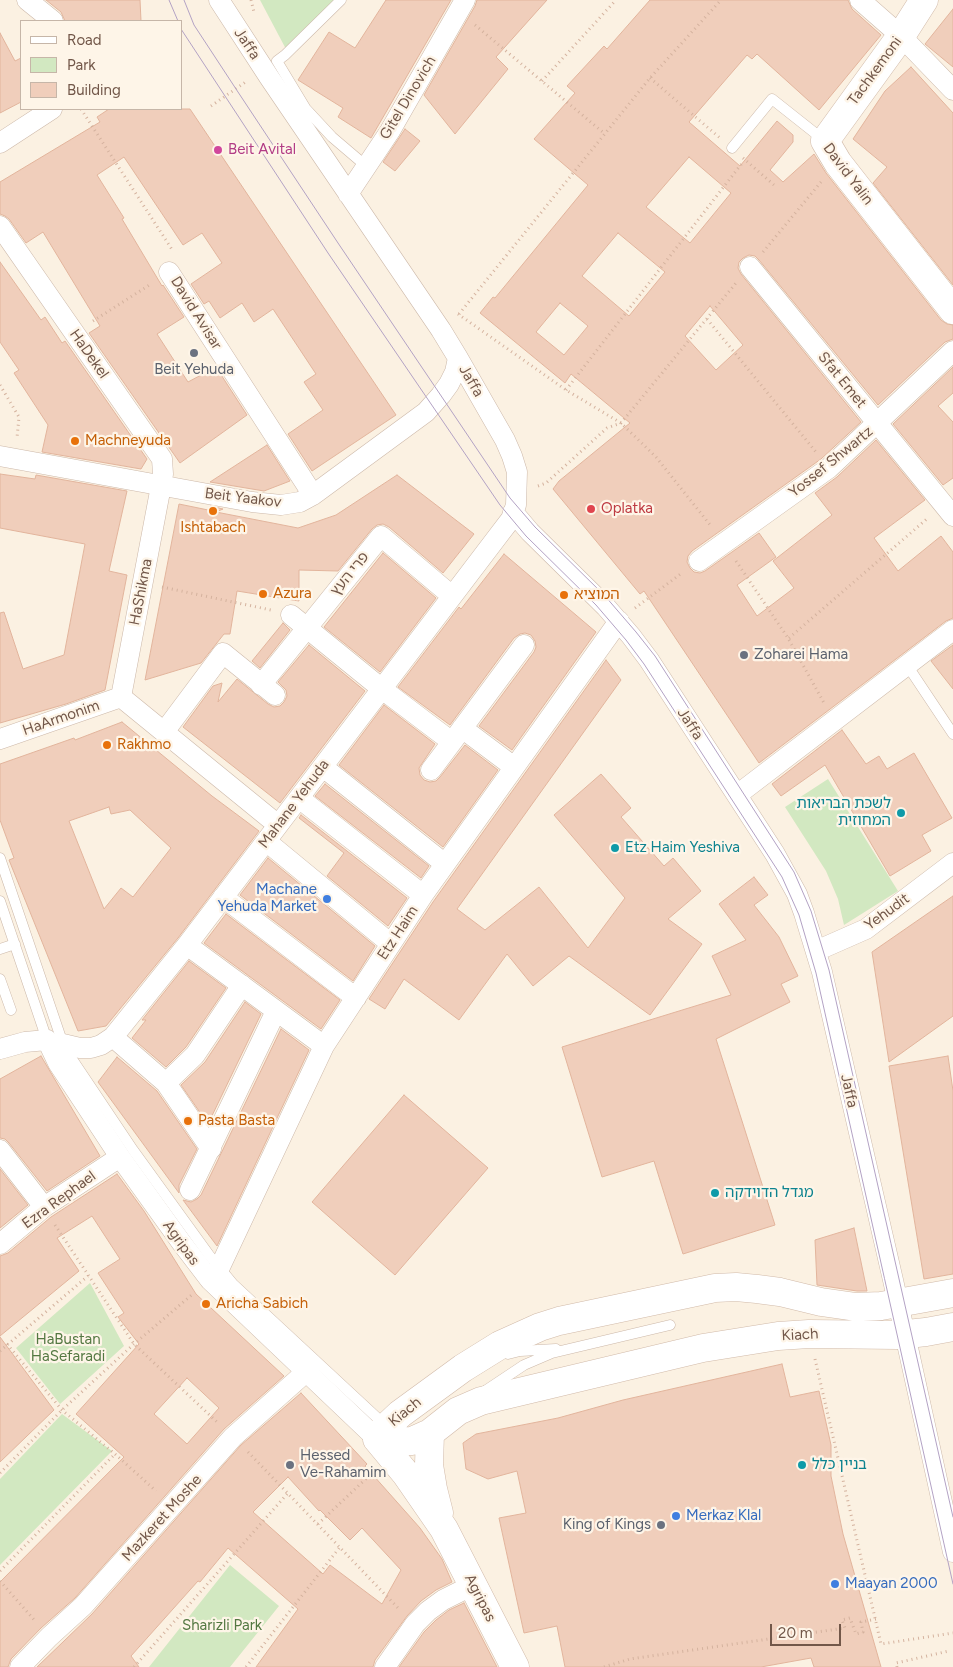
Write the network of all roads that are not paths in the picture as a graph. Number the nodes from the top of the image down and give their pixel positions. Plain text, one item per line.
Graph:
1 (27, 0) edge
2 (219, 0) edge
3 (341, 0) edge
4 (860, 0) edge
5 (924, 0) edge
6 (462, 6) edge
7 (52, 20) edge
8 (901, 36) junction
9 (953, 90) edge
10 (50, 110) edge
11 (0, 143) edge
12 (732, 148) road end
13 (831, 152) junction
14 (366, 166) junction
15 (348, 194) junction
16 (0, 226) edge
17 (750, 267) road end
18 (169, 272) road end
19 (953, 310) edge
20 (953, 351) edge
21 (458, 358) junction
22 (878, 424) junction
23 (8, 457) edge
24 (161, 486) junction
25 (313, 495) junction
26 (515, 502) junction
27 (948, 510) edge
28 (699, 561) road end
29 (452, 596) junction
30 (291, 614) road end
31 (619, 621) junction
32 (307, 627) junction
33 (953, 630) edge
34 (524, 646) dead end
35 (907, 665) junction
36 (382, 689) junction
37 (121, 697) junction
38 (164, 732) junction
39 (953, 734) edge
40 (457, 735) junction
41 (0, 739) edge
42 (323, 767) junction
43 (514, 767) junction
44 (431, 770) dead end
45 (736, 795) junction
46 (299, 798) junction
47 (272, 833) junction
48 (0, 858) edge
49 (953, 863) edge
50 (445, 864) junction
51 (423, 895) junction
52 (223, 897) junction
53 (0, 901) edge
54 (15, 944) junction
55 (391, 944) junction
56 (188, 945) junction
57 (0, 949) edge
58 (816, 950) junction
59 (0, 979) edge
60 (242, 985) junction
61 (356, 998) junction
62 (11, 1010) dead end
63 (276, 1011) junction
64 (113, 1037) junction
65 (55, 1042) junction
66 (324, 1046) junction
67 (0, 1049) edge
68 (166, 1083) junction
69 (210, 1149) junction
70 (0, 1150) edge
71 (120, 1157) junction
72 (190, 1190) dead end
73 (44, 1208) junction
74 (0, 1244) edge
75 (215, 1274) junction
76 (953, 1293) edge
77 (898, 1303) junction
78 (670, 1325) dead end
79 (953, 1327) edge
80 (905, 1334) junction
81 (567, 1349) junction
82 (463, 1368) junction
83 (306, 1372) junction
84 (454, 1414) junction
85 (430, 1433) junction
86 (386, 1441) junction
87 (444, 1529) junction
88 (953, 1552) edge
89 (473, 1585) junction
90 (20, 1667) edge
91 (385, 1667) edge
92 (515, 1667) edge

1 - 7 street
2 - 15 street, Jaffa
3 - 14 lane
4 - 8 street
5 - 8 street, Tachkemoni
6 - 14 street, Gitel Dinovich
8 - 9 street
8 - 13 street, Tachkemoni
10 - 11 street
12 - 13 lane, David Yalin
13 - 19 street, David Yalin
14 - 15 street, Gitel Dinovich
15 - 21 street, Jaffa
16 - 24 street, HaDekel
17 - 22 street, Sfat Emet
18 - 25 street, David Avisar
20 - 22 street, Yossef Shwartz
21 - 25 street, Beit Yaakov
21 - 26 street, Jaffa
22 - 27 street, Sfat Emet
22 - 28 street, Yossef Shwartz
23 - 24 street, Beit Yaakov
24 - 25 street, Beit Yaakov
24 - 37 street, HaShikma
26 - 29 street, Mahane Yehuda
26 - 31 street, Jaffa
29 - 32 street, פרי העץ
29 - 36 street, Mahane Yehuda
30 - 32 street
31 - 43 street, Etz Haim
31 - 45 street, Jaffa
32 - 36 street
32 - 38 street, פרי העץ
33 - 35 street
34 - 40 street
35 - 39 lane
35 - 45 street
36 - 40 street
36 - 42 street, Mahane Yehuda
37 - 38 street
37 - 41 street, HaArmonim
38 - 47 street
40 - 43 street
40 - 44 street
42 - 46 street, Mahane Yehuda
42 - 50 street
43 - 50 street, Etz Haim
45 - 58 street, Jaffa
46 - 47 street, Mahane Yehuda
46 - 51 street
47 - 52 street, Mahane Yehuda
47 - 55 street
48 - 65 lane, Agripas
49 - 58 street, Yehudit
50 - 51 street, Etz Haim
51 - 55 street, Etz Haim
52 - 56 street, Mahane Yehuda
52 - 61 street
53 - 54 lane, Agripas
54 - 57 lane
54 - 65 lane, Agripas
55 - 61 street, Etz Haim
56 - 60 street
56 - 64 street, Mahane Yehuda
58 - 77 street, Jaffa
59 - 62 lane
60 - 63 street
60 - 68 street
61 - 66 street, Etz Haim
63 - 66 street
63 - 69 street
64 - 65 street, Mahane Yehuda
64 - 68 street
65 - 67 street, Mahane Yehuda
65 - 71 street, Agripas
65 - 75 lane, Agripas
66 - 75 street, Etz Haim
68 - 69 street
69 - 72 street
70 - 73 street
71 - 73 street, Ezra Rephael
71 - 75 street, Agripas
73 - 74 street, Ezra Rephael
75 - 83 street, Agripas
75 - 86 lane, Agripas
76 - 77 street, Kiach
77 - 80 street, Jaffa
77 - 82 street, Kiach
78 - 81 lane
79 - 80 street, Kiach
80 - 84 street, Kiach
80 - 88 street, Jaffa
81 - 82 lane
81 - 84 lane
82 - 86 street, Kiach
83 - 86 street, Agripas
83 - 90 street, Mazkeret Moshe
84 - 85 street, Kiach
85 - 86 street, Kiach
85 - 87 street, Agripas
86 - 87 street, Agripas
87 - 89 street, Agripas
89 - 91 street
89 - 92 street, Agripas

